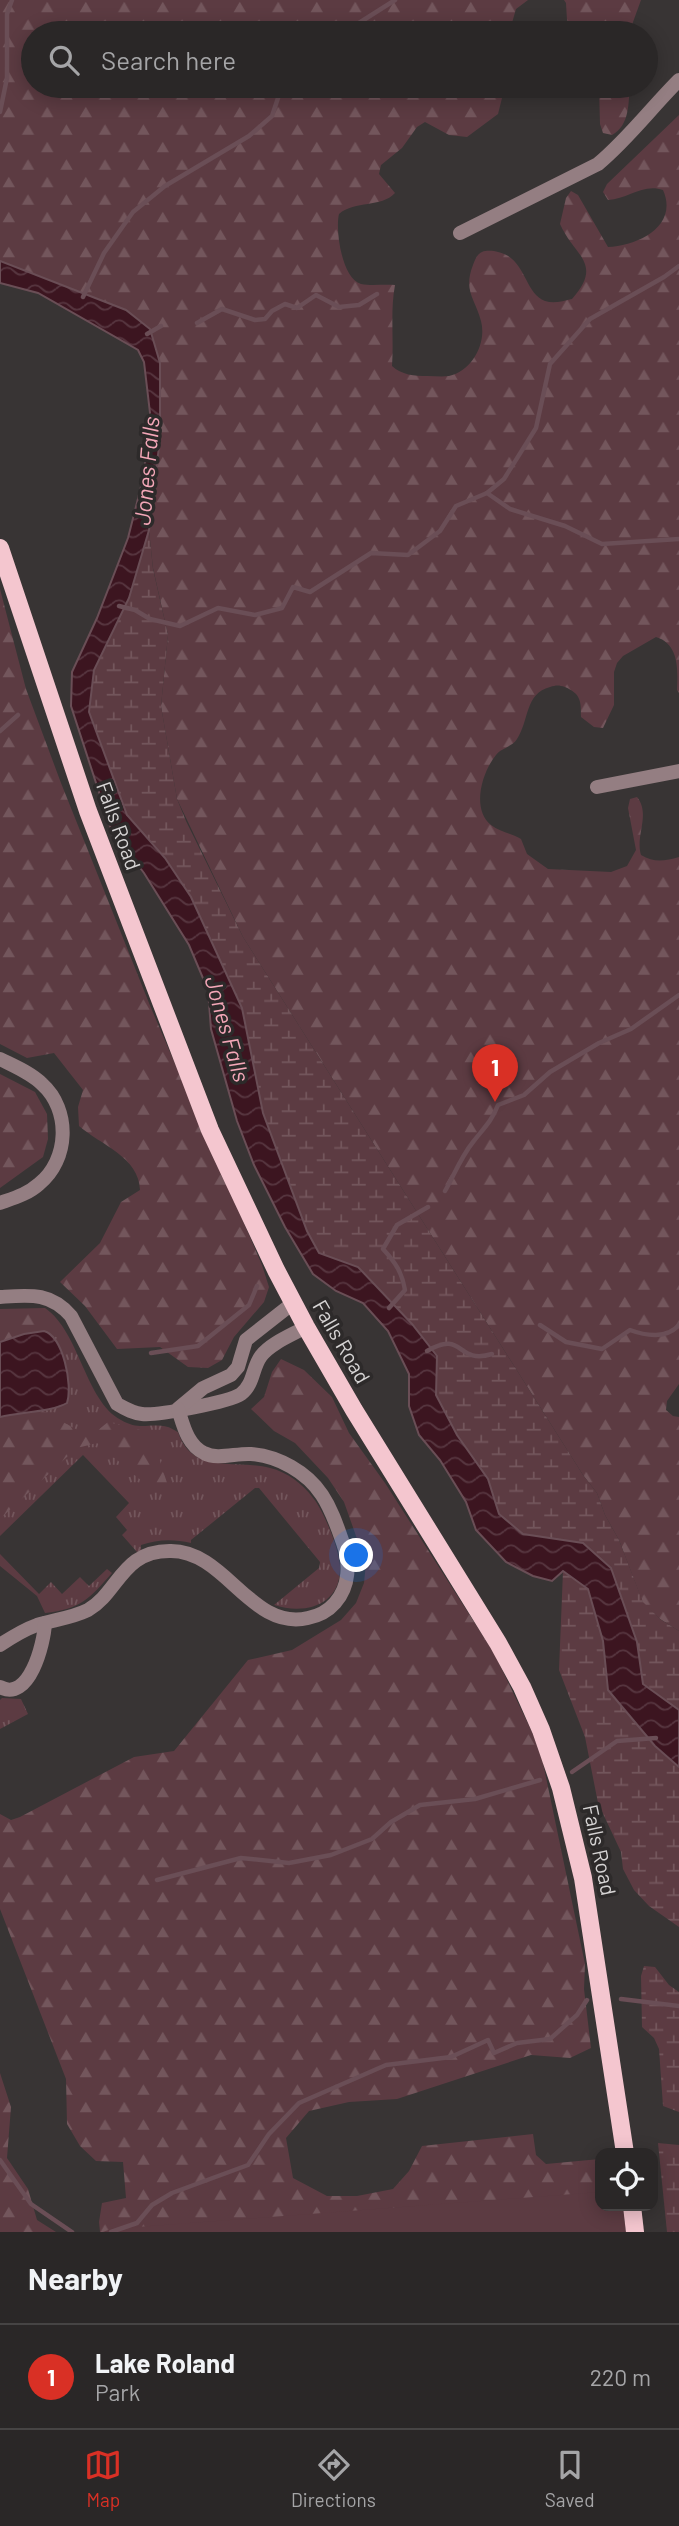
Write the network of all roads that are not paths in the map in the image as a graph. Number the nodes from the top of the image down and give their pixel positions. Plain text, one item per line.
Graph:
1 (679, 80) edge
2 (460, 233) dead end
3 (0, 548) edge
4 (679, 771) edge
5 (597, 787) dead end
6 (0, 1059) edge
7 (0, 1203) edge
8 (0, 1297) edge
9 (293, 1303) junction
10 (306, 1327) junction
11 (178, 1409) junction
12 (45, 1623) junction
13 (0, 1645) edge
14 (0, 1687) edge
15 (624, 2148) edge
16 (633, 2211) edge
17 (635, 2232) edge

1 - 2 street
3 - 9 main road, Falls Road
4 - 5 street
6 - 7 street
8 - 11 street
9 - 10 main road, Falls Road
9 - 11 street
10 - 11 street
10 - 15 main road, Falls Road
11 - 12 street
12 - 13 street
12 - 14 street
16 - 17 main road

